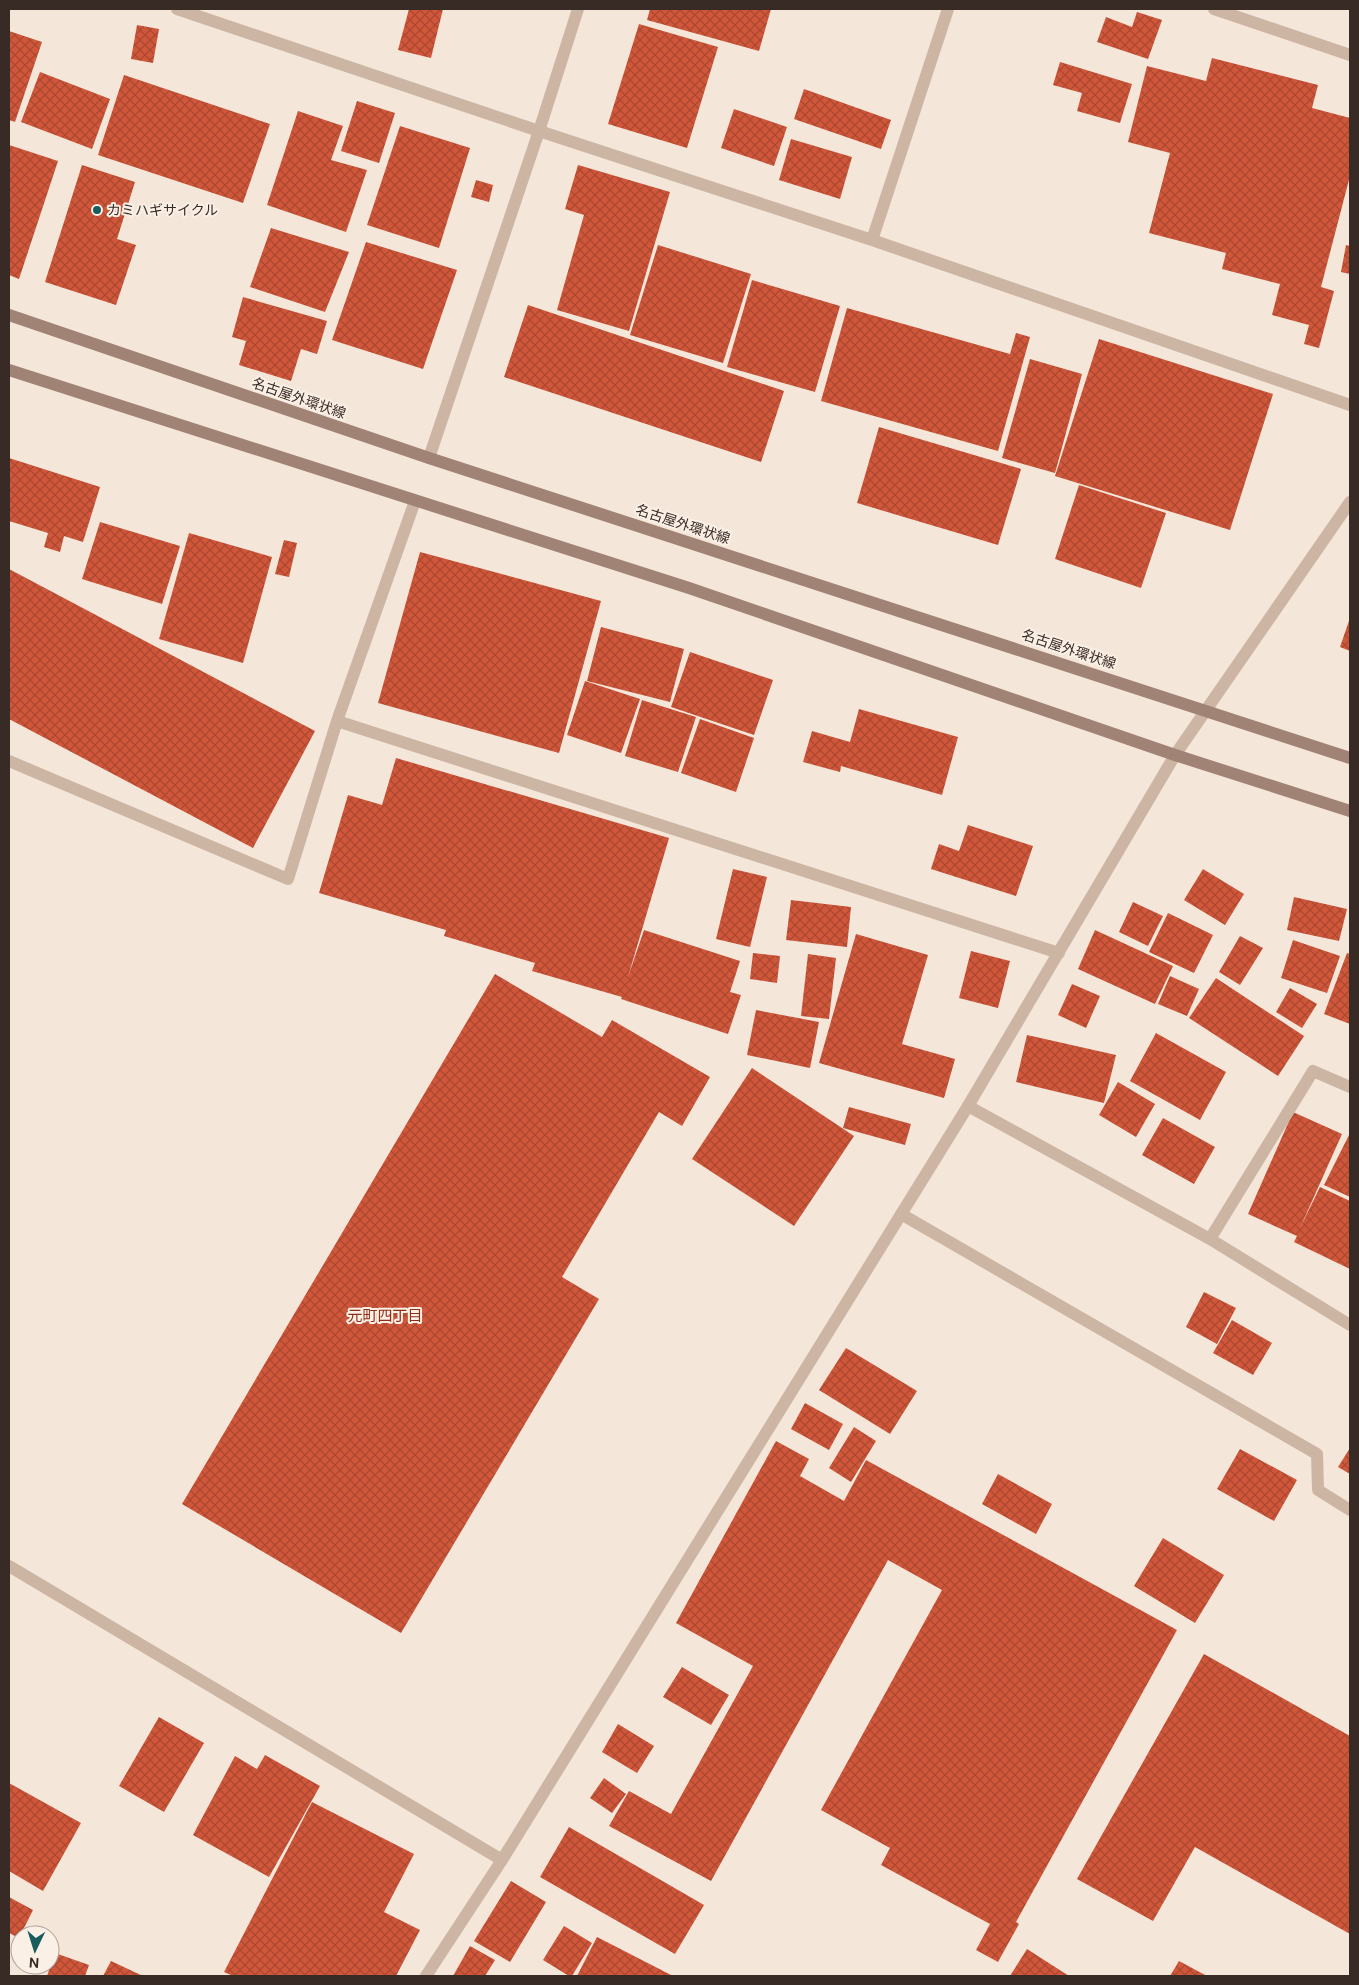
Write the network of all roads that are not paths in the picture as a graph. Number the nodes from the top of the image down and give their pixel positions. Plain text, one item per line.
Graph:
1 (177, 9) edge
2 (578, 9) edge
3 (948, 9) edge
4 (1214, 9) edge
5 (1350, 55) edge
6 (539, 131) junction
7 (872, 240) junction
8 (9, 315) edge
9 (9, 370) edge
10 (1350, 405) edge
11 (429, 458) junction
12 (416, 501) junction
13 (1350, 502) edge
14 (1206, 710) junction
15 (337, 720) junction
16 (1175, 755) junction
17 (1350, 758) edge
18 (9, 761) edge
19 (1350, 811) edge
20 (1059, 953) junction
21 (1350, 1087) edge
22 (968, 1106) junction
23 (901, 1214) junction
24 (1210, 1239) junction
25 (1350, 1325) edge
26 (1350, 1510) edge
27 (9, 1566) edge
28 (502, 1860) junction
29 (426, 1976) edge

1 - 6 street
2 - 6 street
3 - 7 street
4 - 5 street
6 - 7 street
6 - 11 street
7 - 10 street
8 - 11 main road, 名古屋外環状線
9 - 12 main road
11 - 14 main road, 名古屋外環状線
12 - 15 street
12 - 16 main road
13 - 14 street
14 - 16 street
14 - 17 main road, 名古屋外環状線
15 - 18 street
15 - 20 street
16 - 19 main road
16 - 20 street
20 - 22 street
21 - 24 street
22 - 23 street
22 - 24 street
23 - 26 street
23 - 28 street
24 - 25 street
27 - 28 street
28 - 29 street

